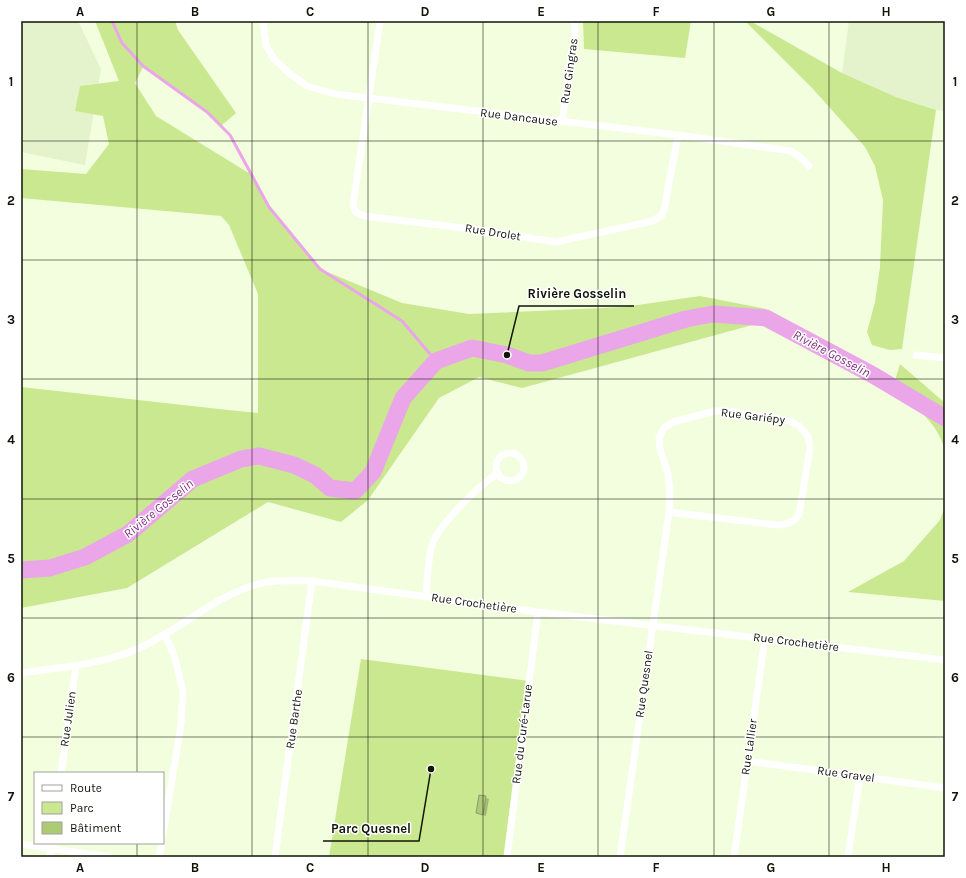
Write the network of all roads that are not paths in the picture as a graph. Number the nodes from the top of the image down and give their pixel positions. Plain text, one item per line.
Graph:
1 (263, 21) edge
2 (380, 21) edge
3 (574, 21) edge
4 (368, 98) junction
5 (562, 122) junction
6 (678, 135) junction
7 (809, 166) dead end
8 (916, 355) dead end
9 (945, 358) edge
10 (498, 473) dead end
11 (669, 512) junction
12 (312, 581) junction
13 (426, 597) junction
14 (538, 612) junction
15 (652, 626) junction
16 (165, 635) junction
17 (765, 638) junction
18 (945, 660) edge
19 (76, 666) junction
20 (21, 673) edge
21 (748, 761) junction
22 (61, 772) edge
23 (860, 775) junction
24 (945, 788) edge
25 (164, 829) edge
26 (21, 844) edge
27 (162, 844) edge
28 (51, 846) edge
29 (50, 857) edge
30 (109, 857) edge
31 (159, 857) edge
32 (275, 857) edge
33 (507, 857) edge
34 (620, 857) edge
35 (734, 857) edge
36 (848, 857) edge

1 - 4 street, Rue Dancause
2 - 4 street
3 - 5 street, Rue Gingras
4 - 5 street, Rue Dancause
4 - 6 street, Rue Drolet
5 - 6 street, Rue Dancause
6 - 7 street, Rue Dancause
8 - 9 street
10 - 13 street
11 - 11 street, Rue Gariépy
11 - 15 street, Rue Quesnel
12 - 13 street, Rue Crochetière
12 - 16 street, Rue Crochetière
12 - 32 street, Rue Barthe
13 - 14 street, Rue Crochetière
14 - 15 street, Rue Crochetière
14 - 33 street, Rue du Curé-Larue
15 - 17 street, Rue Crochetière
15 - 34 street, Rue Quesnel
16 - 19 street, Rue Crochetière
16 - 25 street
17 - 18 street, Rue Crochetière
17 - 21 street, Rue Lallier
19 - 20 street, Rue Crochetière
19 - 22 street, Rue Julien
21 - 23 street, Rue Gravel
21 - 35 street, Rue Lallier
23 - 24 street, Rue Gravel
23 - 36 street
26 - 28 street
27 - 31 street
28 - 29 street
28 - 30 street

